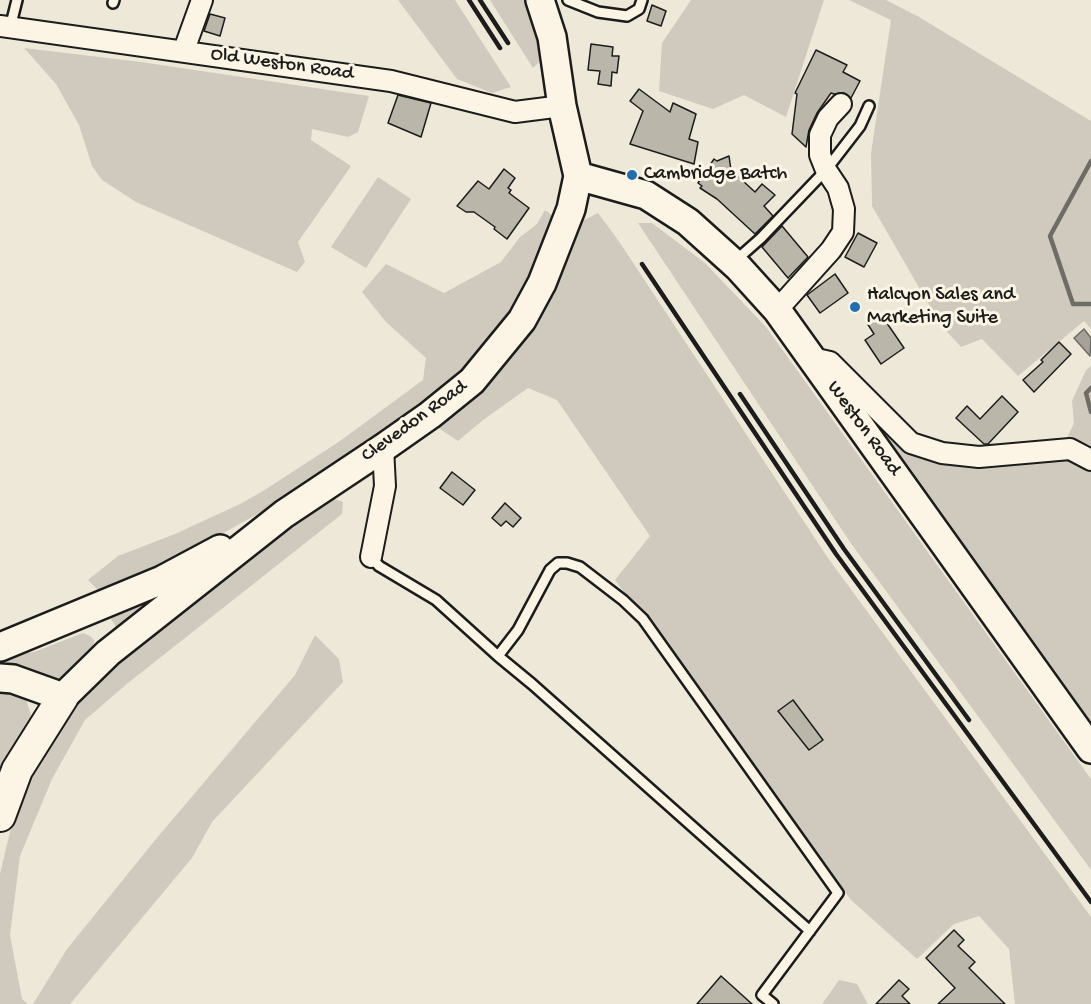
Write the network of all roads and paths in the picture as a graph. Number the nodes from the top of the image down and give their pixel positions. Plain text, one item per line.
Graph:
1 (17, 0) edge
2 (202, 0) edge
3 (540, 0) edge
4 (568, 0) edge
5 (642, 0) edge
6 (5, 27) edge
7 (184, 50) junction
8 (841, 104) dead end
9 (562, 106) junction
10 (869, 106) dead end
11 (826, 170) junction
12 (578, 176) junction
13 (733, 262) junction
14 (777, 310) junction
15 (812, 358) junction
16 (383, 448) junction
17 (1091, 460) edge
18 (284, 514) junction
19 (371, 557) joint
20 (0, 649) edge
21 (108, 653) junction
22 (498, 656) junction
23 (0, 678) edge
24 (63, 697) junction
25 (1091, 749) edge
26 (0, 816) edge
27 (810, 931) junction
28 (773, 1004) edge

1 - 6 lane
2 - 7 street
3 - 9 main road, Clevedon Road
4 - 5 lane
6 - 7 street, Old Weston Road
7 - 9 street, Old Weston Road
8 - 11 street
9 - 12 main road, Clevedon Road
10 - 11 lane
11 - 13 lane
11 - 14 street
12 - 13 main road, Weston Road
12 - 16 main road, Clevedon Road
13 - 14 main road, Weston Road
14 - 15 main road, Weston Road
15 - 17 street
15 - 25 main road, Weston Road
16 - 18 main road, Clevedon Road
16 - 19 street
18 - 20 main road, Clevedon Road
18 - 21 main road, Clevedon Road
19 - 22 lane
20 - 21 main road, Clevedon Road
21 - 24 main road, Clevedon Road
22 - 27 lane
22 - 27 lane
23 - 24 main road
24 - 26 main road
27 - 28 lane

